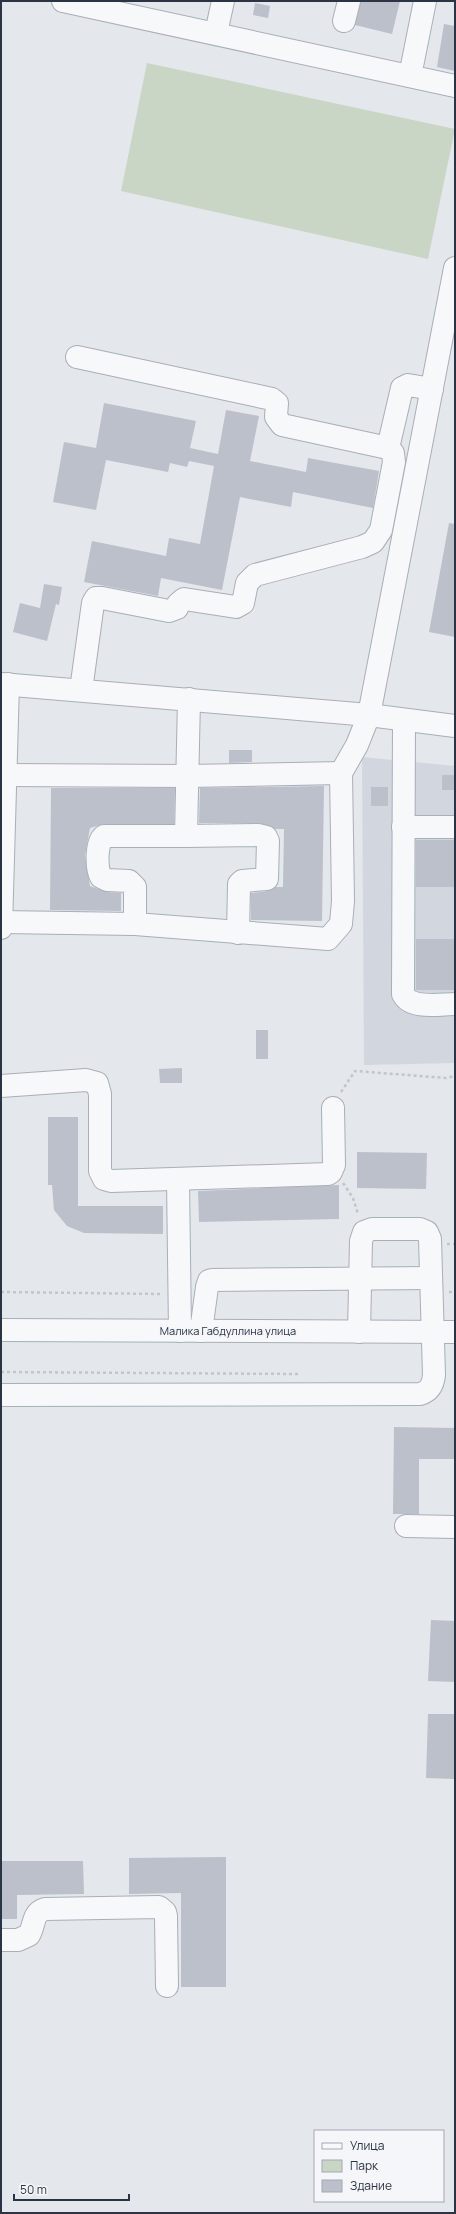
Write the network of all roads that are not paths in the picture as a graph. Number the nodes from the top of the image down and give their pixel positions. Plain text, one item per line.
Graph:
1 (63, 1) edge
2 (223, 1) edge
3 (426, 1) edge
4 (134, 8) edge
5 (216, 33) junction
6 (410, 76) junction
7 (455, 86) edge
8 (455, 268) edge
9 (77, 357) dead end
10 (446, 362) edge
11 (432, 389) junction
12 (388, 448) junction
13 (373, 542) junction
14 (401, 548) junction
15 (4, 684) edge
16 (81, 690) junction
17 (188, 699) junction
18 (369, 715) junction
19 (404, 720) junction
20 (455, 726) edge
21 (4, 761) edge
22 (341, 773) junction
23 (187, 776) junction
24 (403, 827) junction
25 (455, 827) edge
26 (186, 836) junction
27 (1, 896) edge
28 (1, 922) edge
29 (135, 924) junction
30 (1, 928) edge
31 (238, 933) junction
32 (455, 1004) edge
33 (1, 1086) edge
34 (333, 1108) road end
35 (178, 1180) junction
36 (431, 1278) junction
37 (360, 1279) junction
38 (1, 1330) edge
39 (191, 1331) junction
40 (359, 1332) junction
41 (432, 1332) junction
42 (455, 1332) edge
43 (1, 1395) edge
44 (406, 1526) dead end
45 (455, 1527) edge
46 (1, 1940) edge
47 (167, 1986) dead end

1 - 4 street
2 - 5 street
3 - 6 street
4 - 5 street
5 - 6 street
6 - 7 street
8 - 10 street
9 - 12 street
10 - 11 street
11 - 12 street
11 - 14 street
12 - 13 street
13 - 14 street
13 - 16 street
14 - 18 street
15 - 16 street
15 - 21 street
16 - 17 street
17 - 18 street
17 - 23 street
18 - 19 street
18 - 22 street
19 - 20 street
19 - 24 street
21 - 23 street
21 - 27 street
22 - 23 street
22 - 31 street
23 - 26 street
24 - 25 street
24 - 32 street
26 - 29 street
26 - 31 street
27 - 28 street
28 - 29 street
28 - 30 street
29 - 31 street
33 - 35 street
34 - 35 street
35 - 39 street
36 - 37 street
36 - 37 street
36 - 41 street
37 - 39 street
37 - 40 street
38 - 39 street, Малика Габдуллина улица
39 - 40 street, Малика Габдуллина улица
40 - 41 street, Малика Габдуллина улица
41 - 42 street, Малика Габдуллина улица
41 - 43 street
44 - 45 street
46 - 47 street

